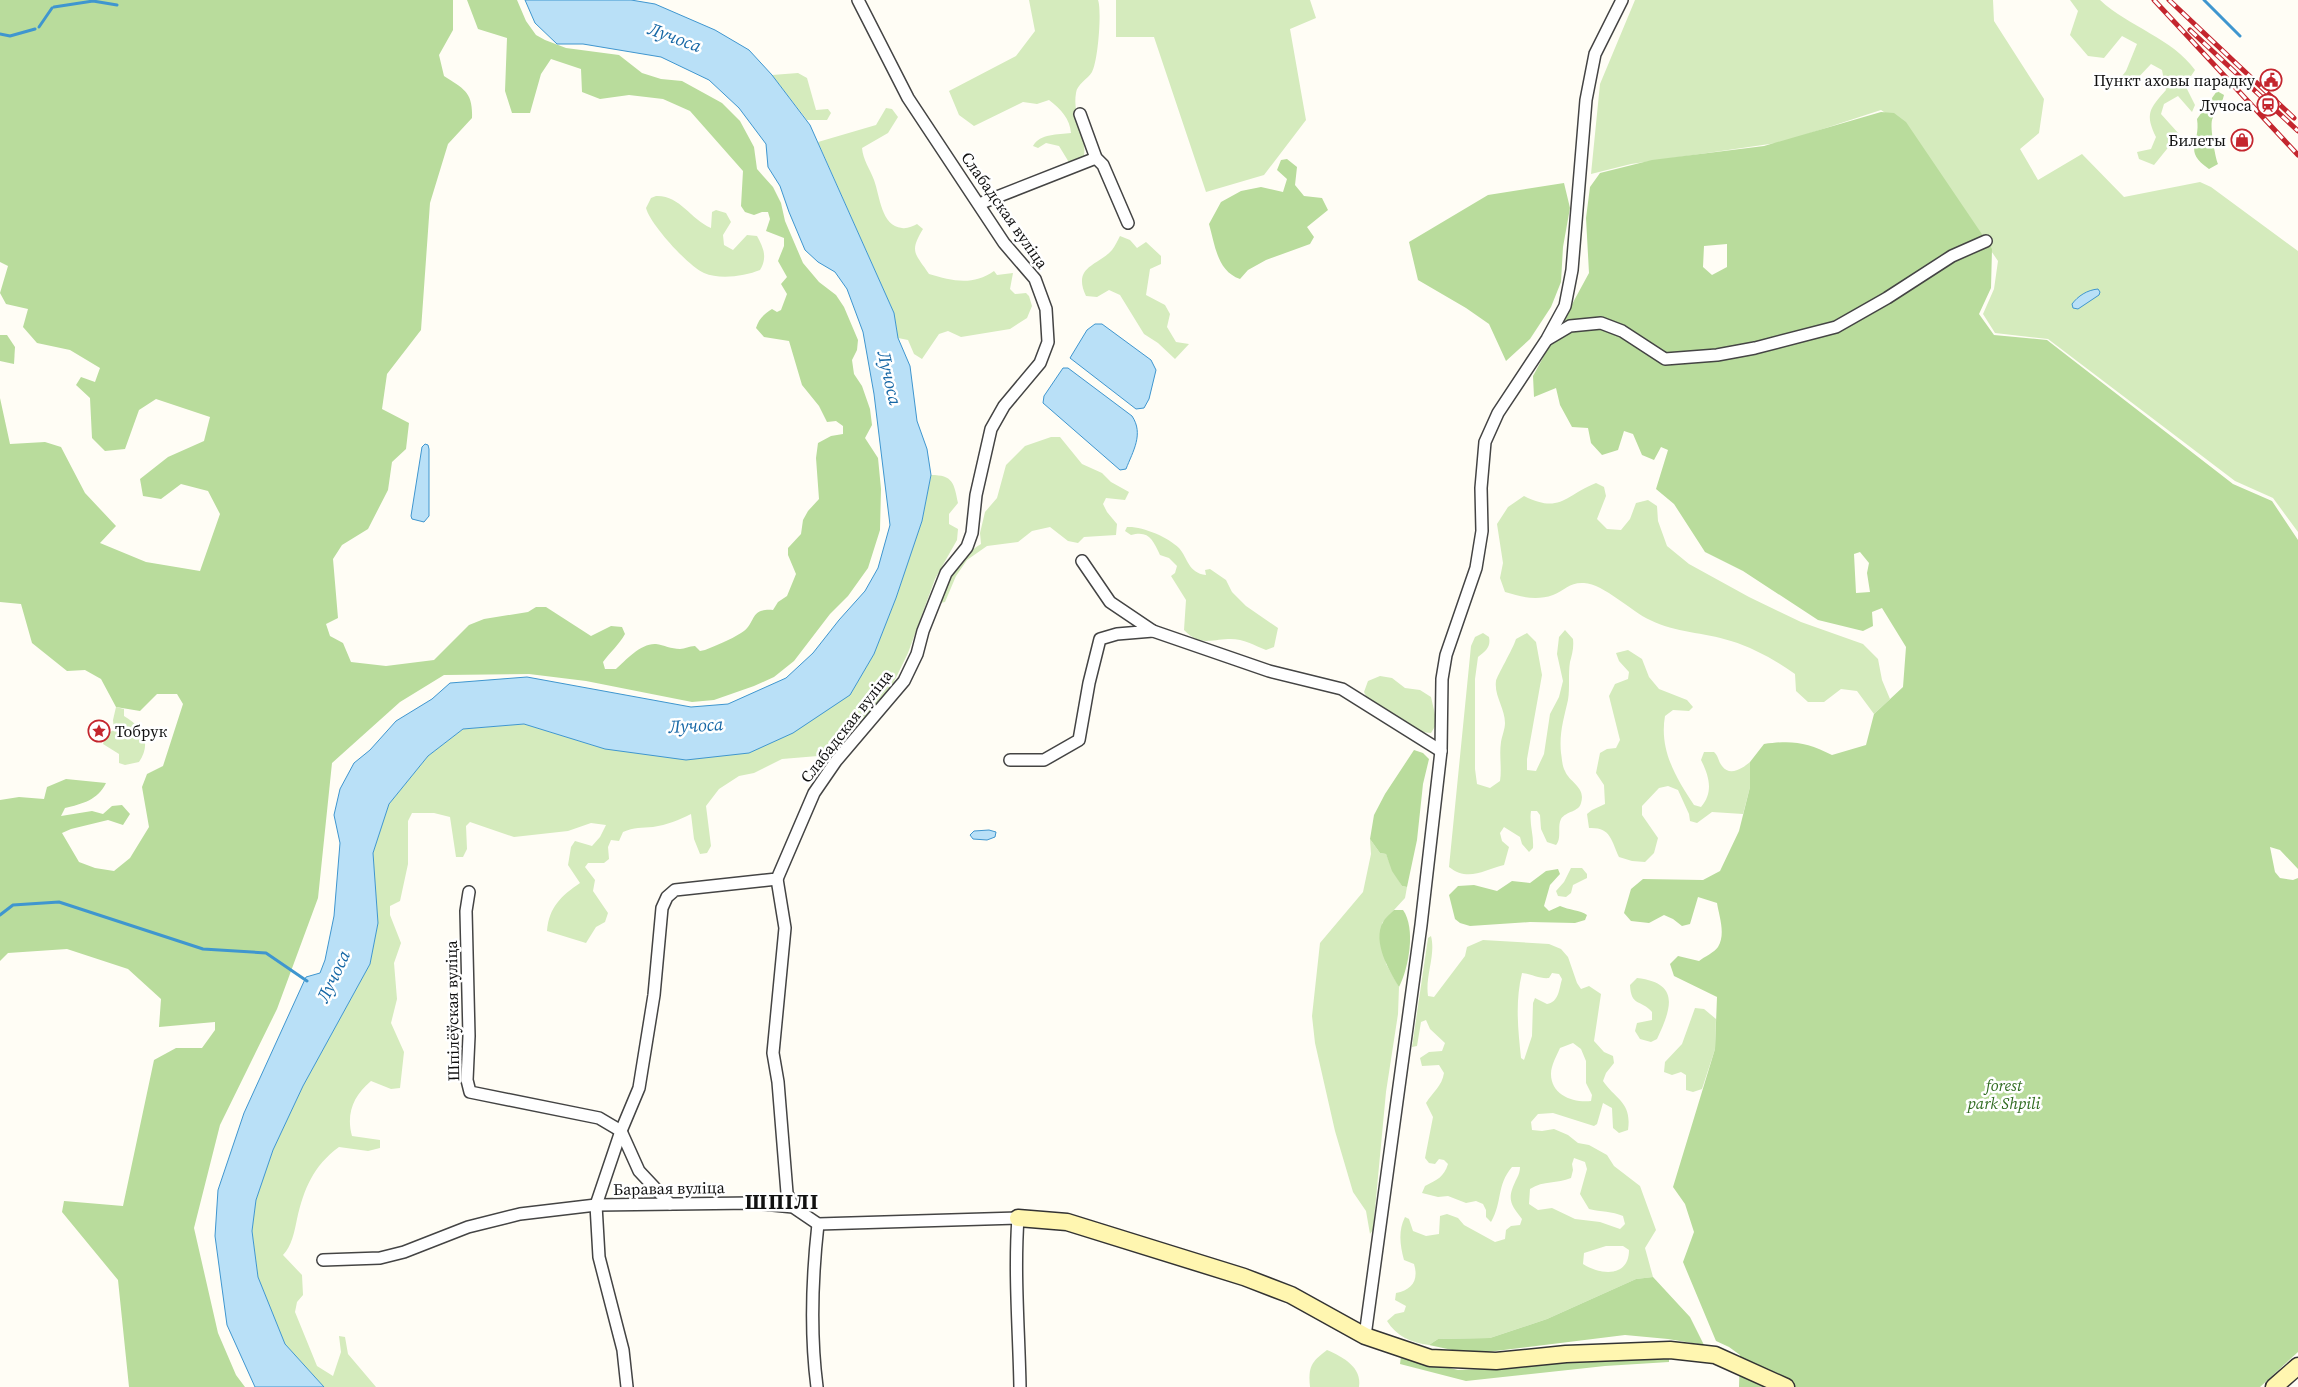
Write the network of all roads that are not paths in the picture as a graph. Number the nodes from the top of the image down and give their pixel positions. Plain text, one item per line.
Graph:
1 (858, 0) edge
2 (1622, 0) edge
3 (1080, 114) dead end
4 (1096, 158) junction
5 (979, 204) junction
6 (1128, 223) dead end
7 (1986, 240) dead end
8 (1547, 339) junction
9 (1082, 561) dead end
10 (1153, 631) junction
11 (1441, 751) junction
12 (1010, 760) dead end
13 (777, 878) junction
14 (468, 892) dead end
15 (621, 1131) junction
16 (670, 1204) junction
17 (596, 1205) junction
18 (793, 1207) junction
19 (1018, 1218) junction
20 (818, 1224) junction
21 (323, 1260) dead end
22 (1365, 1336) junction
23 (2298, 1366) edge
24 (626, 1387) edge
25 (816, 1387) edge
26 (1020, 1387) edge
27 (1786, 1387) edge
28 (2274, 1387) edge

1 - 5 street, Слабадская вуліца
2 - 8 street
3 - 4 street
4 - 5 street
4 - 6 street
5 - 13 street, Слабадская вуліца
7 - 8 street
8 - 11 street
9 - 10 street
10 - 11 street
10 - 12 street
11 - 22 street
13 - 15 street
13 - 18 street
14 - 15 street, Шпілёўская вуліца
15 - 16 street
15 - 17 street
16 - 17 street, Баравая вуліца
16 - 18 street, Баравая вуліца
17 - 21 street, Баравая вуліца
17 - 24 street
18 - 20 street, Баравая вуліца
19 - 20 street
19 - 22 street
19 - 26 street
20 - 25 street
22 - 27 street
23 - 28 street

